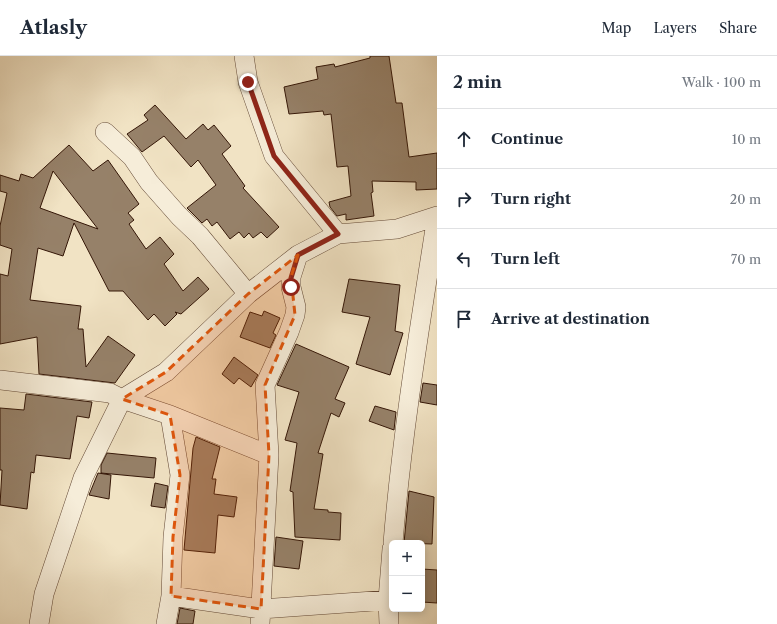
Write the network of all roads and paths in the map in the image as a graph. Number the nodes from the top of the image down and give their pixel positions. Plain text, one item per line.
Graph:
1 (244, 56) edge
2 (105, 132) dead end
3 (437, 216) edge
4 (338, 234) junction
5 (298, 255) junction
6 (248, 294) junction
7 (0, 380) edge
8 (122, 399) junction
9 (170, 415) junction
10 (269, 455) junction
11 (392, 540) edge
12 (390, 576) edge
13 (171, 596) junction
14 (388, 600) junction
15 (260, 616) edge
16 (39, 624) edge
17 (166, 624) edge
18 (389, 624) edge

1 - 4 street
2 - 6 street
3 - 4 street
3 - 11 street
4 - 5 street
5 - 6 street
5 - 10 street
6 - 8 street
7 - 8 street
8 - 9 street
8 - 16 street
9 - 10 street
9 - 13 street
10 - 15 street
12 - 14 street
13 - 15 street
13 - 17 street
14 - 15 street
14 - 18 street

